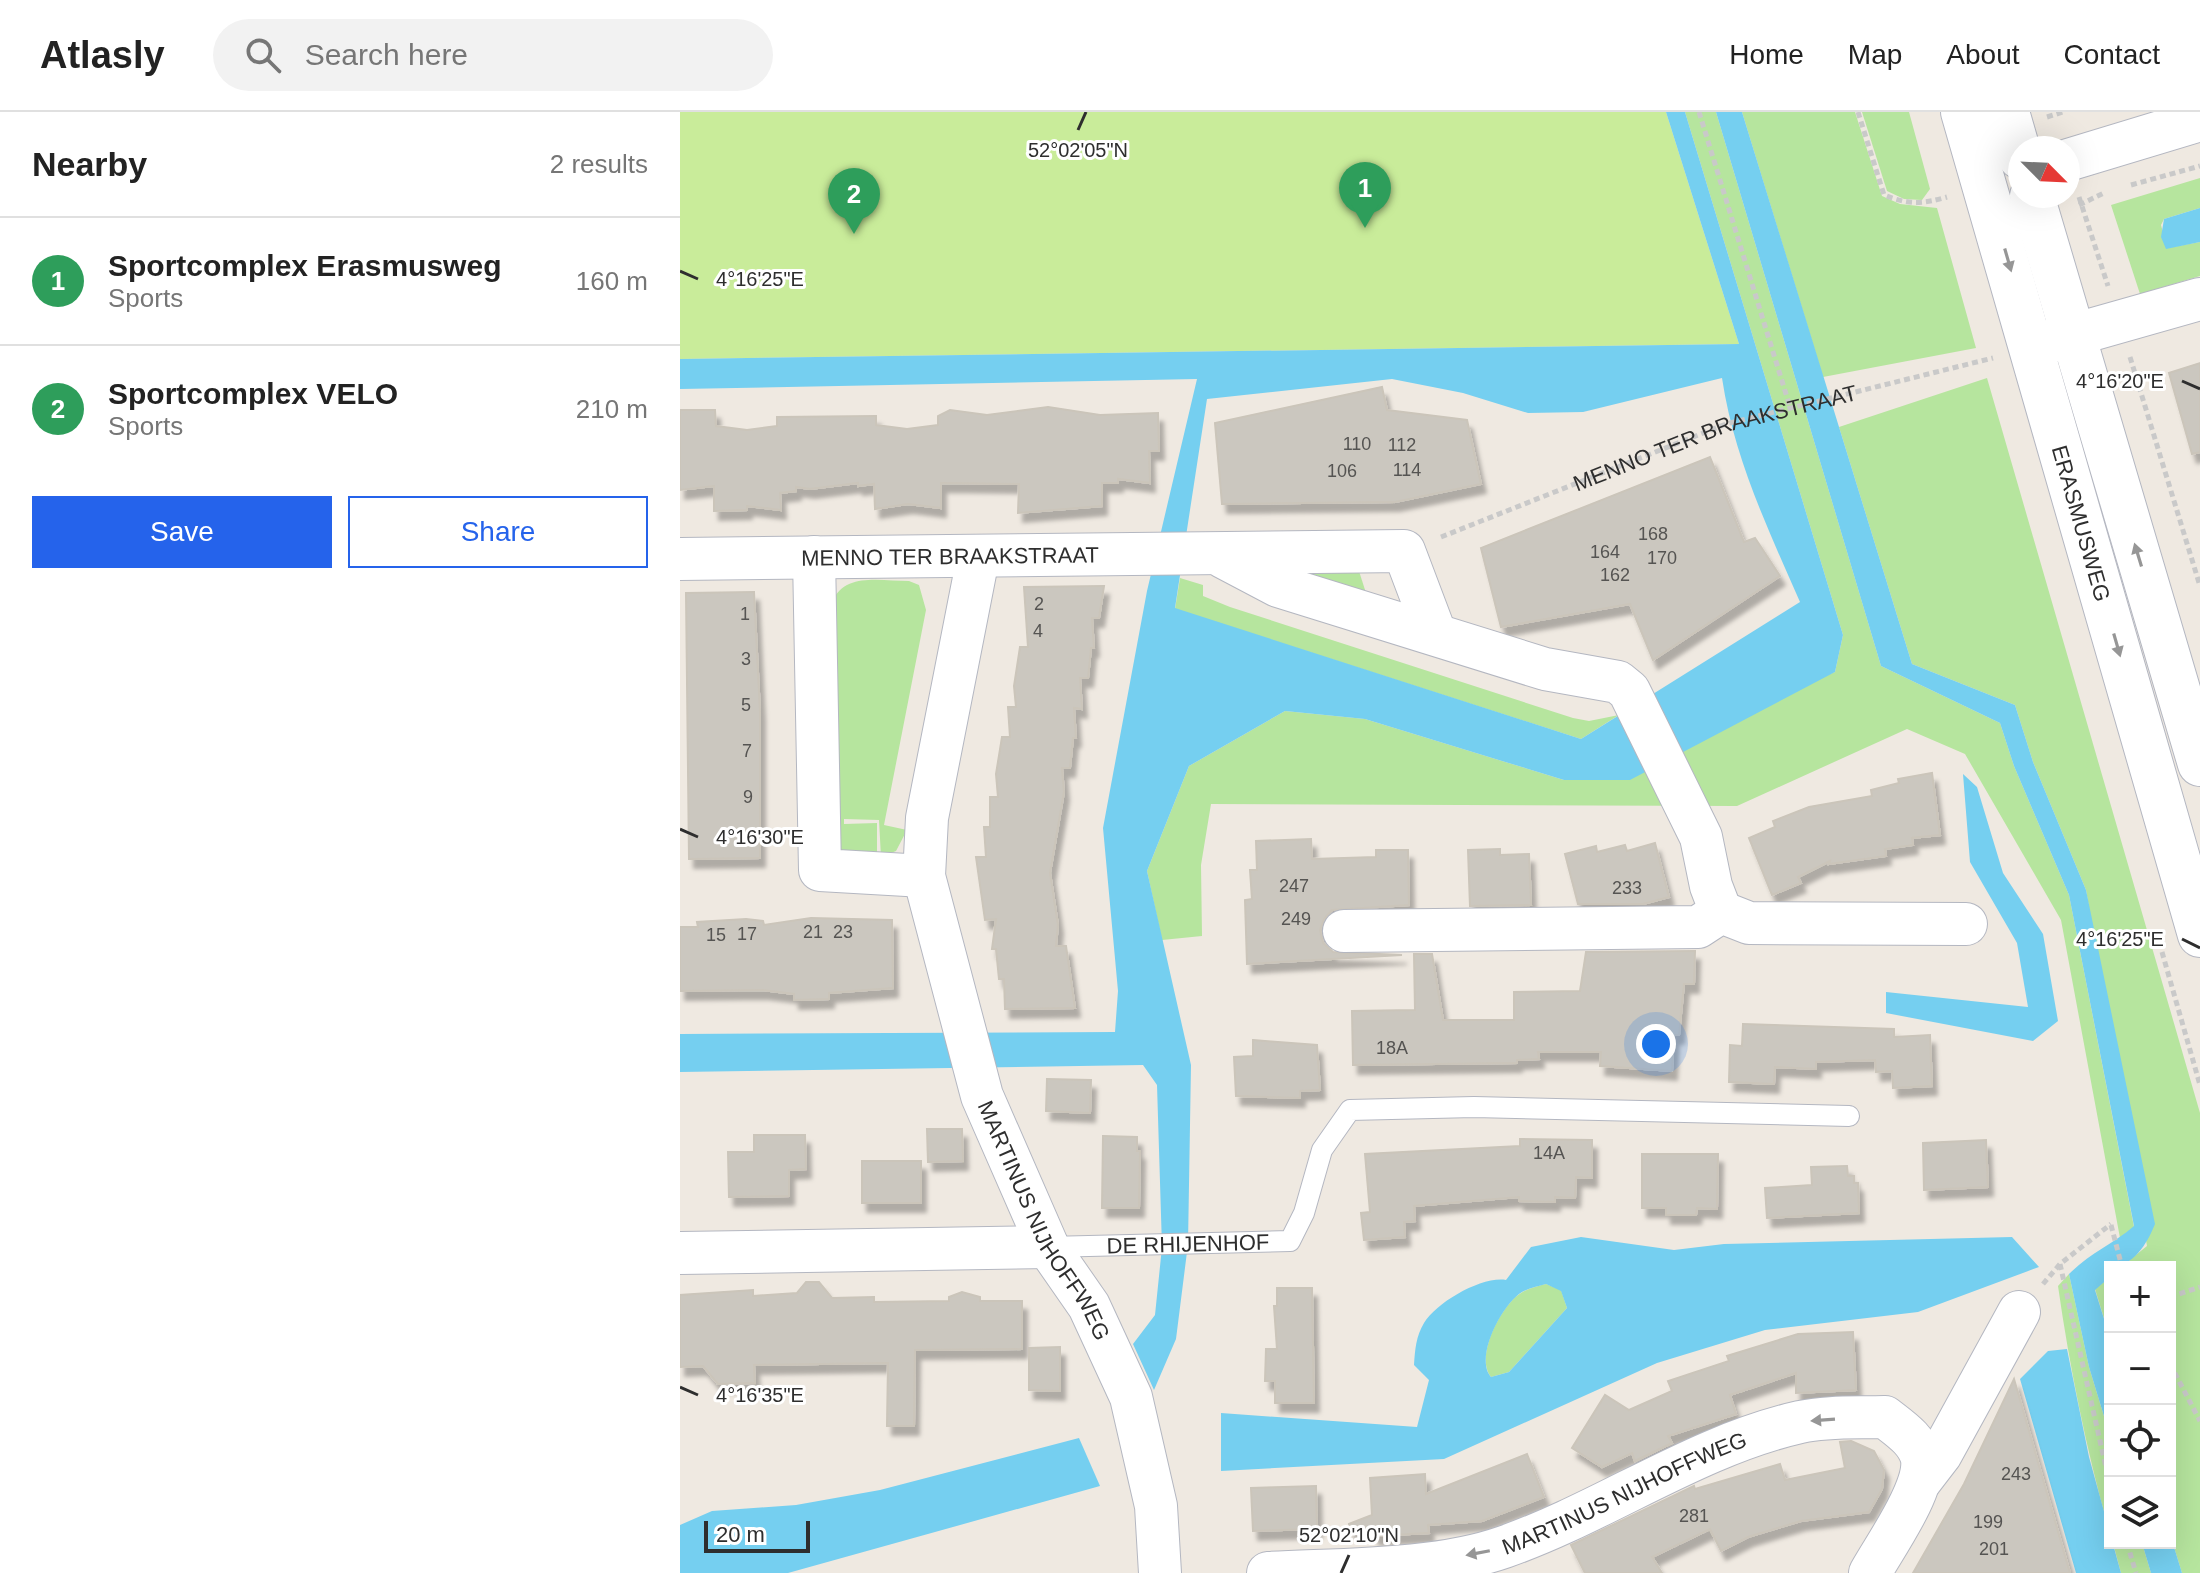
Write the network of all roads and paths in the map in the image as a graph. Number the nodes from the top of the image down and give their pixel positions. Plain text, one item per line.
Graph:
1 (1699, 112) edge
2 (1858, 112) edge
3 (1963, 112) edge
4 (2007, 112) edge
5 (2200, 120) edge
6 (2014, 136) edge
7 (2080, 157) edge
8 (2200, 166) edge
9 (2003, 180) edge
10 (2080, 200) edge
11 (2081, 204) junction
12 (2034, 208) edge
13 (2200, 299) edge
14 (2120, 323) junction
15 (2052, 341) junction
16 (1790, 407) junction
17 (1404, 551) junction
18 (1211, 555) junction
19 (814, 557) junction
20 (978, 558) junction
21 (680, 559) edge
22 (2200, 586) edge
23 (1435, 633) junction
24 (2200, 764) edge
25 (924, 876) junction
26 (1721, 912) junction
27 (1966, 924) dead end
28 (1344, 931) dead end
29 (2200, 935) edge
30 (1849, 1116) dead end
31 (1048, 1247) junction
32 (680, 1253) edge
33 (2120, 1261) edge
34 (2200, 1287) edge
35 (2176, 1295) edge
36 (2019, 1312) dead end
37 (2176, 1375) edge
38 (1963, 1409) junction
39 (1885, 1417) junction
40 (2200, 1421) edge
41 (2108, 1477) edge
42 (1921, 1480) junction
43 (2129, 1549) edge
44 (1160, 1573) edge
45 (1268, 1573) edge
46 (1870, 1573) edge
47 (2136, 1573) edge

1 - 16 path
2 - 9 path
3 - 9 main road, ERASMUSWEG
4 - 6 main road
5 - 7 street
8 - 11 path
9 -> 15 main road, ERASMUSWEG
10 - 11 path
11 - 14 path
12 - 15 main road, ERASMUSWEG
13 - 14 street
14 - 15 street
14 - 22 path
15 - 16 path, MENNO TER BRAAKSTRAAT
24 -> 15 main road, ERASMUSWEG
15 -> 29 main road, ERASMUSWEG
16 - 17 path, MENNO TER BRAAKSTRAAT
17 - 18 street, MENNO TER BRAAKSTRAAT
17 - 23 street
18 - 20 street, MENNO TER BRAAKSTRAAT
18 - 23 street, MENNO TER BRAAKSTRAAT
19 - 20 street, MENNO TER BRAAKSTRAAT
19 - 21 street, MENNO TER BRAAKSTRAAT
19 - 25 street
20 - 25 street, MARTINUS NIJHOFFWEG
23 - 26 street, MENNO TER BRAAKSTRAAT
25 - 31 street, MARTINUS NIJHOFFWEG
26 - 27 street
26 - 28 street
30 - 31 lane, DE RHIJENHOF
31 - 32 street, DE RHIJENHOF
31 - 44 street, MARTINUS NIJHOFFWEG
33 - 41 path
34 - 35 path
36 - 38 street
37 - 40 path
38 - 39 street, MARTINUS NIJHOFFWEG
38 - 42 street
39 - 42 street
39 -> 45 street, MARTINUS NIJHOFFWEG
42 - 46 street
43 - 47 path

